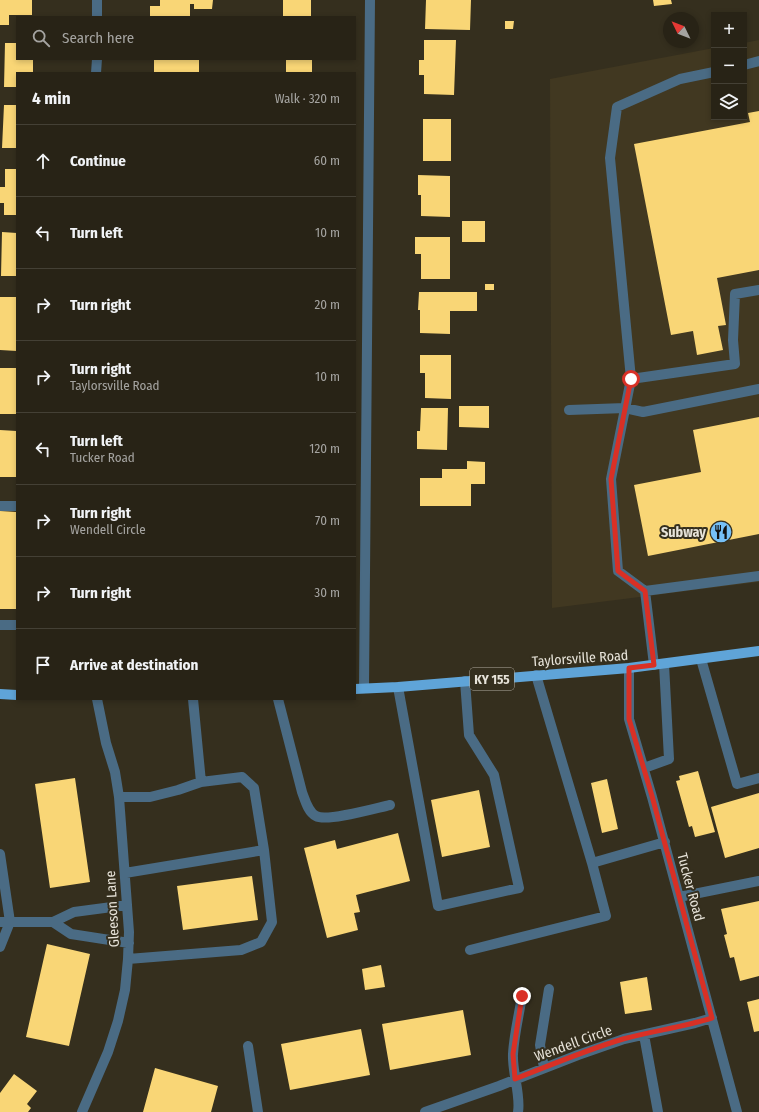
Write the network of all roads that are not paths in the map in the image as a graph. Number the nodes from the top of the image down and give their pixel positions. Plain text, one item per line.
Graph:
1 (97, 0) edge
2 (370, 0) edge
3 (97, 16) edge
4 (96, 60) edge
5 (759, 61) edge
6 (747, 64) edge
7 (96, 72) edge
8 (711, 73) edge
9 (759, 290) edge
10 (631, 379) junction
11 (759, 389) edge
12 (625, 408) junction
13 (569, 410) dead end
14 (0, 506) edge
15 (16, 506) edge
16 (759, 576) edge
17 (645, 591) junction
18 (0, 625) edge
19 (16, 625) edge
20 (759, 651) edge
21 (701, 659) junction
22 (659, 664) junction
23 (629, 668) junction
24 (536, 675) junction
25 (465, 681) junction
26 (398, 687) junction
27 (360, 689) edge
28 (0, 694) edge
29 (16, 695) edge
30 (97, 700) edge
31 (193, 700) edge
32 (278, 700) edge
33 (644, 768) junction
34 (759, 778) edge
35 (201, 782) junction
36 (119, 797) junction
37 (390, 805) dead end
38 (665, 842) junction
39 (264, 850) junction
40 (0, 854) edge
41 (592, 863) junction
42 (124, 873) junction
43 (759, 881) edge
44 (679, 897) junction
45 (127, 905) junction
46 (5, 922) edge
47 (53, 922) junction
48 (129, 943) junction
49 (0, 947) edge
50 (470, 950) dead end
51 (128, 959) junction
52 (550, 989) dead end
53 (522, 996) dead end
54 (712, 1018) junction
55 (644, 1034) junction
56 (248, 1046) dead end
57 (544, 1068) junction
58 (515, 1079) junction
59 (82, 1112) edge
60 (258, 1112) edge
61 (425, 1112) edge
62 (518, 1112) edge
63 (658, 1112) edge
64 (737, 1112) edge

1 - 3 street
2 - 27 street
4 - 7 street
5 - 6 street
8 - 10 street
9 - 10 street
10 - 12 street
11 - 12 street
12 - 13 street
12 - 17 street
14 - 15 street
16 - 17 street
17 - 22 street
18 - 19 street
20 - 21 main road, Taylorsville Road / KY 155
21 - 22 main road, Taylorsville Road / KY 155
21 - 34 street
22 - 23 main road, Taylorsville Road / KY 155
22 - 33 street
23 - 24 main road, Taylorsville Road / KY 155
23 - 33 street, Tucker Road
24 - 25 main road, Taylorsville Road / KY 155
24 - 41 street
25 - 26 main road, Taylorsville Road / KY 155
25 - 26 street
26 - 27 main road, Taylorsville Road / KY 155
28 - 29 main road
30 - 36 street, Gleeson Lane
31 - 35 street
32 - 37 street
33 - 38 street, Tucker Road
35 - 36 street
35 - 39 street
36 - 42 street, Gleeson Lane
38 - 41 street
38 - 44 street, Tucker Road
39 - 42 street
39 - 51 street
40 - 46 street
41 - 50 street
42 - 45 street, Gleeson Lane
43 - 44 street
44 - 54 street, Tucker Road
45 - 47 street
45 - 48 street, Gleeson Lane
46 - 47 street
46 - 49 street
47 - 48 street
48 - 51 street, Gleeson Lane
51 - 59 street, Gleeson Lane
52 - 57 street
53 - 58 street
54 - 55 street, Wendell Circle
54 - 64 street, Tucker Road
55 - 57 street, Wendell Circle
55 - 63 street
56 - 60 street
57 - 58 street, Wendell Circle
58 - 61 street, Wendell Circle
58 - 62 street

